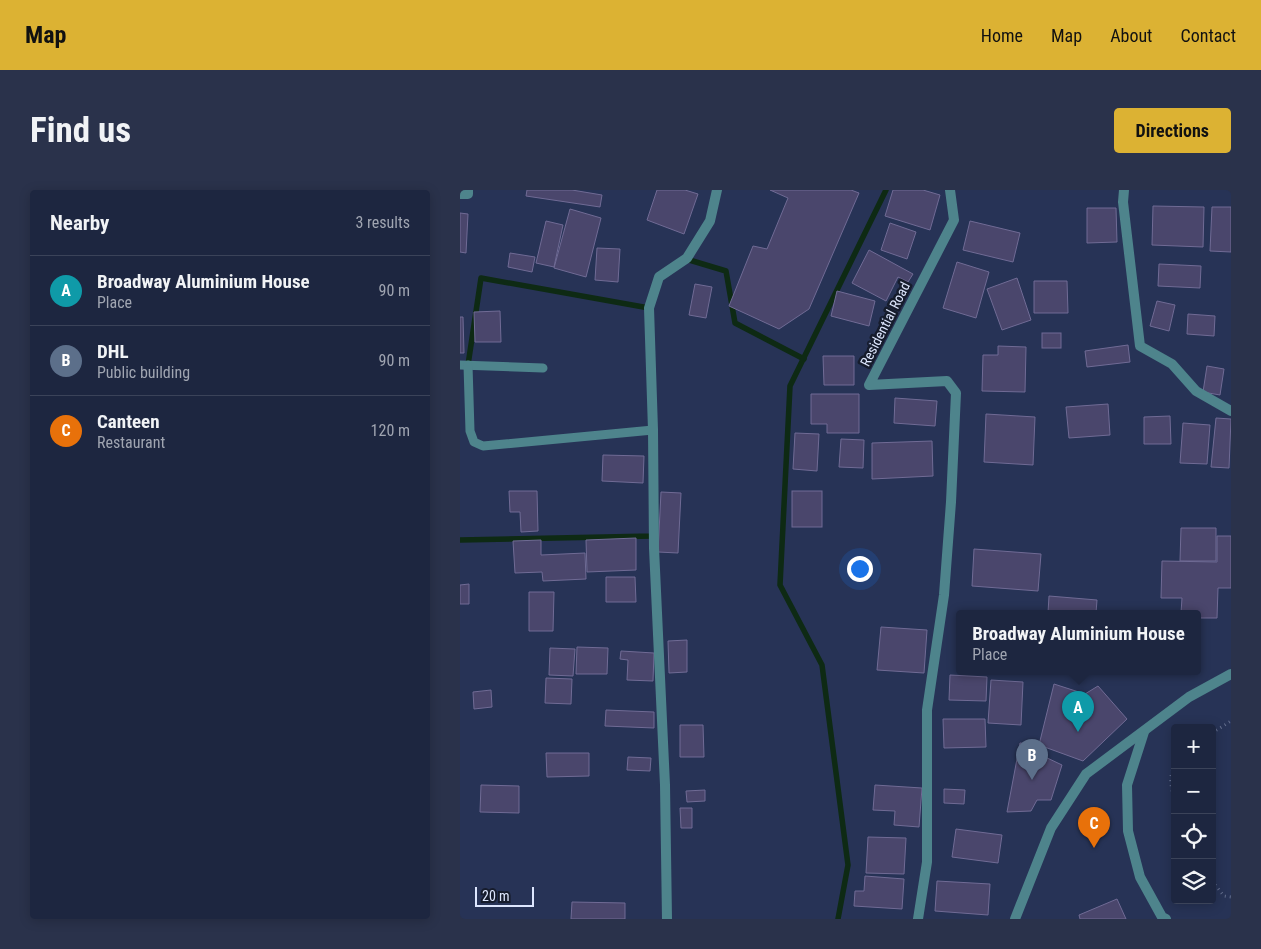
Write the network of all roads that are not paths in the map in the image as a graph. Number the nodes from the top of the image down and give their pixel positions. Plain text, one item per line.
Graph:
1 (468, 190) edge
2 (717, 190) edge
3 (950, 190) edge
4 (1124, 190) edge
5 (460, 194) edge
6 (464, 365) edge
7 (544, 368) dead end
8 (1231, 411) edge
9 (653, 430) junction
10 (1231, 674) edge
11 (1144, 732) junction
12 (1163, 918) edge
13 (667, 919) edge
14 (918, 919) edge
15 (1015, 919) edge

1 - 5 street
2 - 9 street
3 - 14 street, Residential Road
4 - 8 street
6 - 7 lane
6 - 9 lane
9 - 13 street
10 - 11 street
11 - 12 street
11 - 15 street

